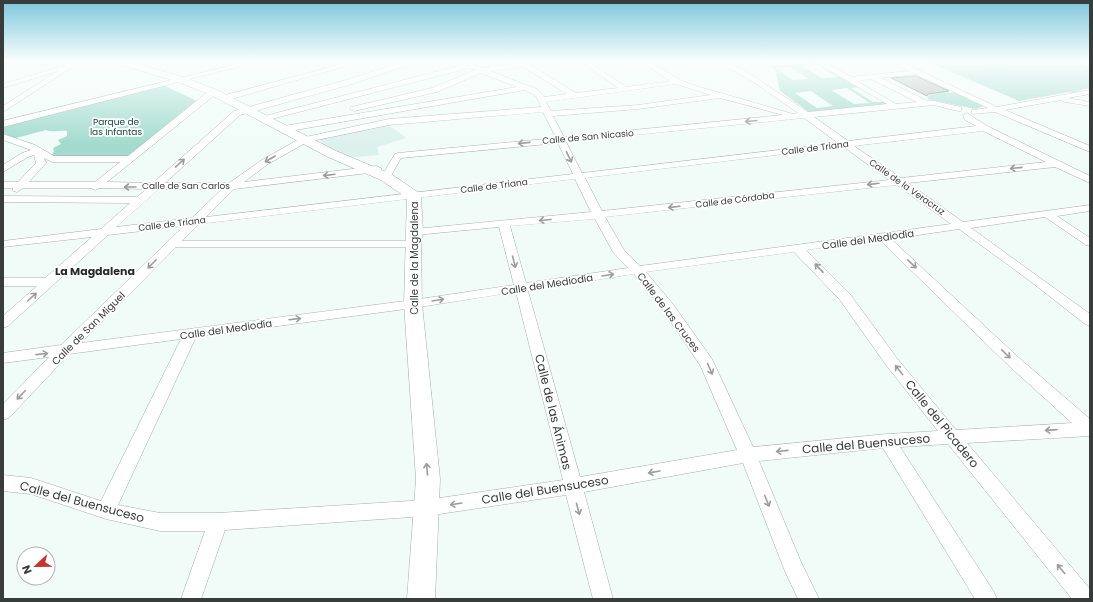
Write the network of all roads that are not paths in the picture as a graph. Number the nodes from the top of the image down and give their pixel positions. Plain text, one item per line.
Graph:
1 (36, 89) edge
2 (145, 89) edge
3 (205, 89) edge
4 (270, 89) edge
5 (290, 89) edge
6 (314, 89) edge
7 (383, 89) edge
8 (407, 89) edge
9 (436, 89) edge
10 (520, 89) edge
11 (529, 89) edge
12 (563, 89) edge
13 (631, 89) edge
14 (699, 89) edge
15 (777, 89) edge
16 (867, 89) edge
17 (897, 89) edge
18 (953, 89) edge
19 (625, 90) joint
20 (213, 92) junction
21 (1089, 93) edge
22 (417, 94) junction
23 (1072, 95) junction
24 (576, 96) junction
25 (720, 96) junction
26 (225, 98) junction
27 (1054, 98) junction
28 (925, 103) junction
29 (1090, 103) edge
30 (895, 106) junction
31 (336, 107) junction
32 (546, 108) junction
33 (996, 109) junction
34 (3, 110) edge
35 (247, 110) junction
36 (971, 114) junction
37 (790, 115) junction
38 (805, 115) junction
39 (348, 118) junction
40 (264, 119) junction
41 (3, 124) edge
42 (358, 128) junction
43 (984, 128) junction
44 (284, 129) junction
45 (3, 137) edge
46 (561, 139) junction
47 (304, 140) junction
48 (846, 145) junction
49 (1090, 149) edge
50 (38, 151) junction
51 (128, 159) junction
52 (1054, 164) junction
53 (392, 165) junction
54 (3, 169) edge
55 (368, 170) junction
56 (579, 176) junction
57 (386, 177) junction
58 (1090, 180) edge
59 (897, 181) junction
60 (3, 185) edge
61 (21, 186) junction
62 (95, 186) junction
63 (231, 186) junction
64 (154, 187) junction
65 (414, 196) junction
66 (4, 200) edge
67 (140, 200) junction
68 (1090, 208) edge
69 (1047, 214) junction
70 (598, 215) junction
71 (195, 222) junction
72 (504, 224) junction
73 (962, 226) junction
74 (106, 232) junction
75 (883, 237) junction
76 (414, 238) junction
77 (1090, 243) edge
78 (3, 244) edge
79 (172, 244) junction
80 (798, 249) junction
81 (638, 270) junction
82 (3, 282) edge
83 (48, 282) junction
84 (521, 288) junction
85 (412, 304) junction
86 (1090, 321) edge
87 (3, 323) edge
88 (191, 333) junction
89 (64, 351) junction
90 (3, 358) edge
91 (3, 414) edge
92 (1089, 428) edge
93 (952, 437) junction
94 (887, 441) junction
95 (748, 455) junction
96 (3, 483) edge
97 (572, 486) junction
98 (426, 508) junction
99 (106, 511) junction
100 (218, 522) junction
101 (191, 599) edge
102 (421, 599) edge
103 (603, 599) edge
104 (809, 599) edge
105 (987, 599) edge
106 (1086, 599) edge

1 - 34 street
2 - 41 street
3 - 20 street, Calle de la Magdalena
4 - 26 street
5 - 35 street
6 - 31 street
7 - 31 street
8 - 22 street
9 - 22 street
10 - 39 street
11 - 32 street, Calle de las Cruces
12 - 24 street
13 - 19 street
14 - 25 street
15 - 38 street, Calle de la Veracruz
16 - 30 street
17 - 28 street
18 - 33 street
19 - 24 street
20 - 26 street, Calle de la Magdalena
20 - 51 street
21 - 23 street
22 - 31 street
23 - 27 street
23 - 29 street
24 - 32 street
25 - 32 street
25 - 37 street
26 - 35 street, Calle de la Magdalena
27 - 29 street
27 - 33 street
28 - 30 street
28 - 36 street
30 - 38 street
31 - 39 street
31 - 40 street
32 - 42 street, Calle de San Miguel
32 - 46 street, Calle de las Cruces
33 - 36 street
33 - 49 street
35 - 40 street, Calle de la Magdalena
64 -> 35 street
36 - 43 street
37 - 38 street, Calle de San Nicasio
37 -> 46 street, Calle de San Nicasio
38 - 48 street, Calle de la Veracruz
39 - 42 street
39 - 44 street
40 - 44 street, Calle de la Magdalena
42 - 47 street, Calle de San Miguel
43 - 48 street, Calle de Triana
43 - 52 street
44 - 47 street, Calle de la Magdalena
45 - 50 street
46 -> 53 street, Calle de San Nicasio
46 -> 56 street, Calle de las Cruces
47 - 55 street, Calle de la Magdalena
47 -> 63 street, Calle de San Miguel
48 - 56 street, Calle de Triana
48 - 59 street, Calle de la Veracruz
50 - 51 street
50 - 54 street
50 - 61 street
51 - 62 street
52 - 58 street
52 -> 59 street, Calle de Córdoba
53 - 55 street, Calle de San Carlos
53 - 57 street
55 - 57 street, Calle de la Magdalena
55 -> 63 street, Calle de San Carlos
56 - 65 street, Calle de Triana
56 - 70 street, Calle de las Cruces
57 - 65 street, Calle de la Magdalena
59 -> 70 street, Calle de Córdoba
59 - 73 street, Calle de la Veracruz
60 - 61 street, Calle de San Carlos
61 - 62 street, Calle de San Carlos
61 - 66 street
64 -> 62 street, Calle de San Carlos
63 - 64 street, Calle de San Carlos
63 - 71 street, Calle de San Miguel
64 - 67 street
65 - 71 street, Calle de Triana
65 - 76 street, Calle de la Magdalena
66 - 67 street
67 - 74 street
68 - 69 street, Calle del Mediodía
69 - 73 street, Calle del Mediodía
69 - 77 street
70 -> 72 street, Calle de Córdoba
70 - 81 street, Calle de las Cruces
71 - 74 street, Calle de Triana
71 - 79 street, Calle de San Miguel
72 - 76 street, Calle de Córdoba
72 -> 84 street, Calle de las Ánimas
73 - 75 street, Calle del Mediodía
73 - 86 street, Calle de la Veracruz
74 - 78 street, Calle de Triana
74 - 83 street
75 - 80 street, Calle del Mediodía
75 -> 92 street
76 - 79 street, Calle de Córdoba
76 - 85 street, Calle de la Magdalena
79 -> 89 street, Calle de San Miguel
80 - 81 street, Calle del Mediodía
93 -> 80 street, Calle del Picadero
84 -> 81 street, Calle del Mediodía
81 -> 95 street, Calle de las Cruces
82 - 83 street
87 -> 83 street
85 -> 84 street, Calle del Mediodía
84 - 97 street, Calle de las Ánimas
88 -> 85 street, Calle del Mediodía
98 -> 85 street, Calle de la Magdalena
88 - 89 street, Calle del Mediodía
88 - 99 street
90 -> 89 street, Calle del Mediodía
89 -> 91 street, Calle de San Miguel
92 -> 93 street, Calle del Buensuceso
93 - 94 street, Calle del Buensuceso
106 -> 93 street, Calle del Picadero
94 -> 95 street, Calle del Buensuceso
94 - 105 street
95 -> 97 street, Calle del Buensuceso
95 -> 104 street, Calle de las Cruces
96 - 99 street, Calle del Buensuceso
97 -> 98 street, Calle del Buensuceso
97 -> 103 street, Calle de las Ánimas
98 - 100 street, Calle del Buensuceso
98 - 102 street, Calle de la Magdalena
99 - 100 street, Calle del Buensuceso
100 - 101 street

